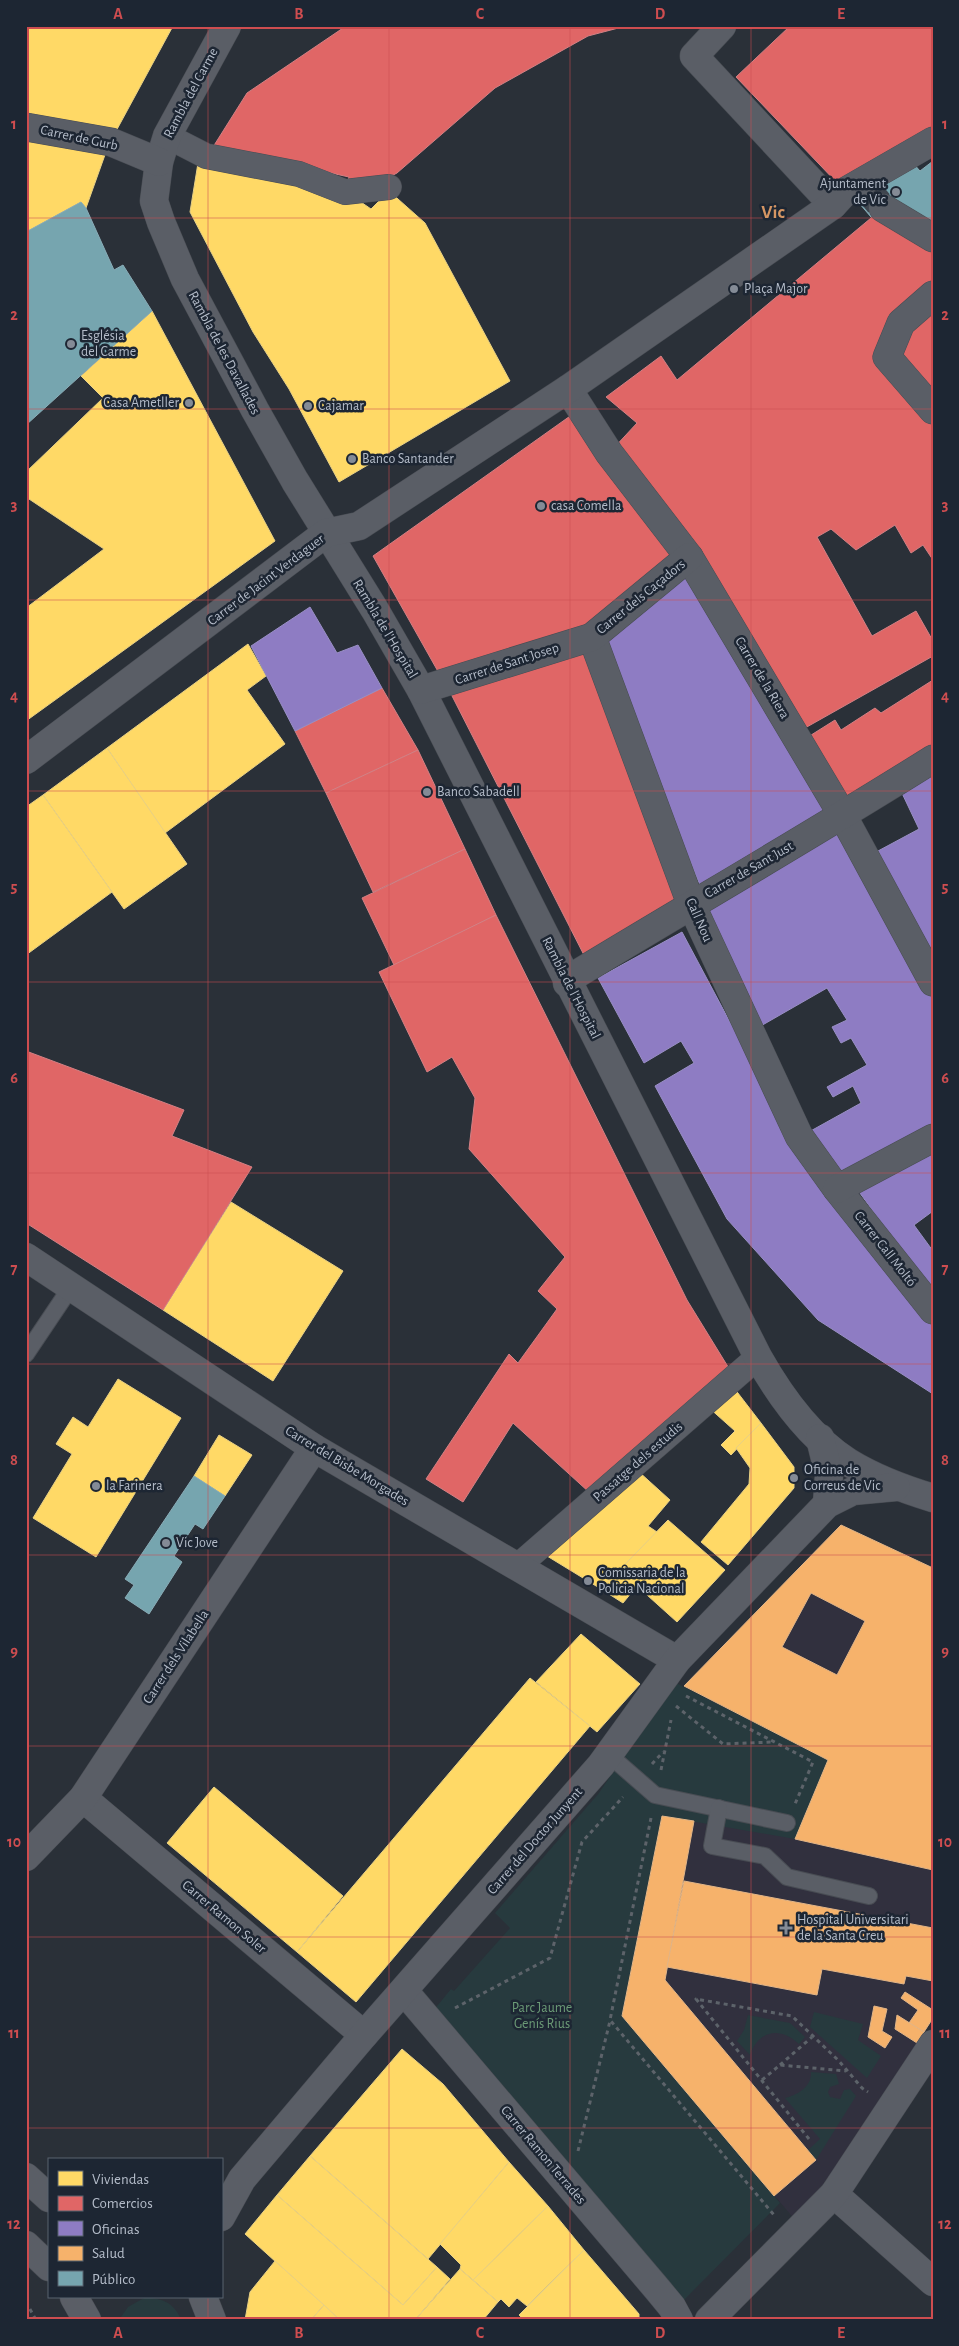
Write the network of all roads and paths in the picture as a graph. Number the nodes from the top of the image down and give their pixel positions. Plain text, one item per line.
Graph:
1 (227, 26) edge
2 (722, 26) edge
3 (26, 126) edge
4 (933, 141) edge
5 (163, 149) junction
6 (389, 187) dead end
7 (833, 205) junction
8 (883, 208) tunnel mouth
9 (933, 238) edge
10 (933, 295) edge
11 (568, 389) junction
12 (933, 410) edge
13 (326, 533) junction
14 (690, 557) junction
15 (592, 637) junction
16 (421, 690) junction
17 (933, 759) edge
18 (26, 760) edge
19 (843, 816) junction
20 (691, 904) junction
21 (933, 982) edge
22 (567, 983) junction
23 (933, 1138) edge
24 (837, 1189) junction
25 (26, 1257) edge
26 (71, 1287) junction
27 (933, 1310) edge
28 (26, 1354) edge
29 (758, 1357) junction
30 (820, 1438) junction
31 (314, 1448) junction
32 (896, 1487) junction
33 (933, 1498) edge
34 (827, 1504) junction
35 (518, 1566) junction
36 (677, 1660) junction
37 (686, 1696) dead end
38 (675, 1698) dead end
39 (674, 1704) junction
40 (774, 1742) junction
41 (664, 1751) junction
42 (608, 1754) junction
43 (638, 1780) junction
44 (656, 1795) junction
45 (83, 1798) junction
46 (719, 1808) junction
47 (787, 1823) joint
48 (26, 1857) edge
49 (869, 1896) dead end
50 (404, 1991) junction
51 (452, 2010) dead end
52 (610, 2020) junction
53 (364, 2035) junction
54 (812, 2036) junction
55 (933, 2044) edge
56 (780, 2065) junction
57 (847, 2071) junction
58 (762, 2080) junction
59 (893, 2104) junction
60 (809, 2139) dead end
61 (576, 2158) dead end
62 (26, 2177) edge
63 (232, 2186) edge
64 (834, 2194) junction
65 (48, 2197) edge
66 (222, 2214) edge
67 (792, 2237) junction
68 (26, 2245) edge
69 (48, 2266) edge
70 (933, 2282) edge
71 (75, 2298) edge
72 (98, 2298) edge
73 (203, 2298) edge
74 (26, 2302) edge
75 (36, 2320) edge
76 (89, 2320) edge
77 (212, 2320) edge
78 (679, 2320) edge
79 (709, 2320) edge

1 - 5 street, Rambla del Carme
2 - 7 street
3 - 5 street, Carrer de Gurb
4 - 7 street
5 - 6 street
5 - 13 street, Rambla de les Davallades
7 - 11 street
8 - 9 street
10 - 12 street
11 - 13 street, Carrer de Jacint Verdaguer
11 - 14 street, Carrer de la Riera
13 - 16 street, Rambla de l'Hospital
13 - 18 street, Carrer de Jacint Verdaguer
14 - 15 street, Carrer dels Caçadors
14 - 19 street, Carrer de la Riera
15 - 16 street, Carrer de Sant Josep
15 - 20 street, Call Nou
16 - 22 street, Rambla de l'Hospital
17 - 19 street, Carrer de Sant Just
19 - 20 street, Carrer de Sant Just
19 - 21 street, Carrer de la Riera
20 - 22 street, Carrer de Sant Just
20 - 24 street, Call Nou
22 - 29 street, Rambla de l'Hospital
23 - 24 street
24 - 27 street, Carrer Call Moltó
25 - 26 street, Carrer del Bisbe Morgades
26 - 28 lane
26 - 31 street, Carrer del Bisbe Morgades
29 - 30 street, Rambla de l'Hospital
29 - 35 street, Passatge dels estudis
30 - 32 street, Rambla de l'Hospital
30 - 34 street, Rambla de l'Hospital
31 - 35 street, Carrer del Bisbe Morgades
31 - 45 street, Carrer dels Vilabella
32 - 33 street, Rambla de l'Hospital
32 - 34 street, Rambla de l'Hospital
34 - 36 street, Carrer del Doctor Junyent
35 - 36 street, Carrer del Bisbe Morgades
36 - 42 street, Carrer del Doctor Junyent
37 - 40 path
38 - 39 path
39 - 40 path
39 - 41 path
40 - 47 path
41 - 43 path
41 - 44 path
42 - 43 lane
42 - 50 street, Carrer del Doctor Junyent
43 - 44 lane
43 - 51 path
44 - 46 lane
44 - 52 path
45 - 48 street, Carrer dels Vilabella
45 - 53 street, Carrer Ramon Soler
46 - 47 lane
46 - 49 lane
50 - 53 street, Carrer del Doctor Junyent
50 - 78 street, Carrer Ramon Terrades
52 - 61 path
52 - 67 path
53 - 63 street, Carrer del Doctor Junyent
54 - 56 path
54 - 57 path
54 - 58 path
55 - 59 street
56 - 57 path
56 - 58 path
57 - 59 path
58 - 60 path
59 - 64 street
62 - 65 street
63 - 66 street, Carrer del Doctor Junyent
64 - 67 street
64 - 70 street
67 - 79 street
68 - 69 street
71 - 76 street
72 - 76 street
73 - 77 street
74 - 75 path

